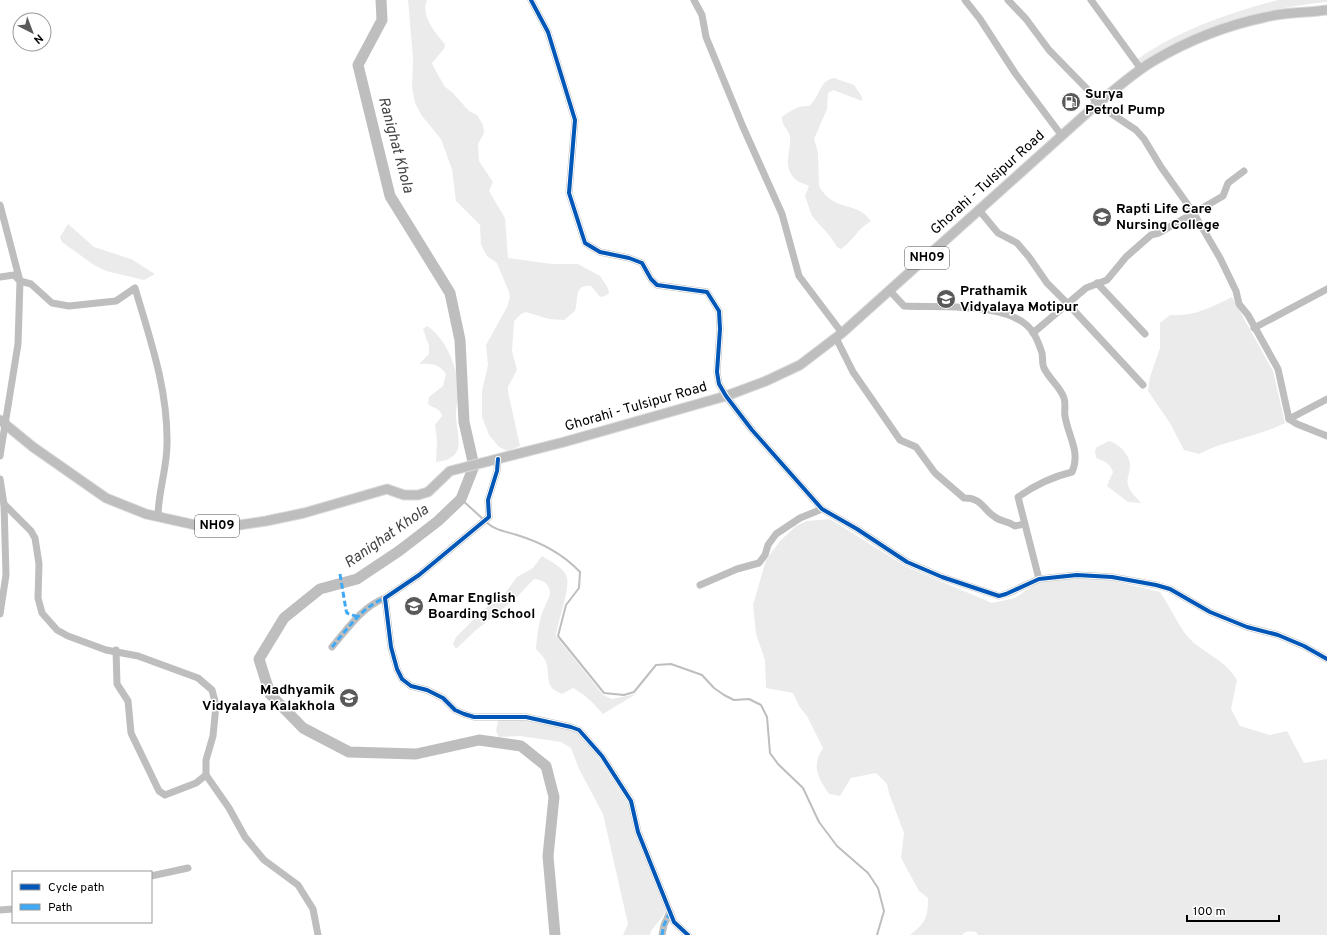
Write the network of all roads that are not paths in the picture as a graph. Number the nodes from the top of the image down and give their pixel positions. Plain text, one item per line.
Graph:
1 (531, 0) edge
2 (694, 0) edge
3 (965, 0) edge
4 (1008, 0) edge
5 (1091, 0) edge
6 (1327, 10) edge
7 (1141, 70) junction
8 (1097, 104) junction
9 (1062, 136) junction
10 (1244, 171) dead end
11 (0, 205) edge
12 (979, 210) junction
13 (1193, 212) junction
14 (0, 277) edge
15 (20, 281) junction
16 (1097, 283) junction
17 (1327, 289) edge
18 (890, 291) junction
19 (1067, 303) junction
20 (1254, 328) junction
21 (1033, 333) junction
22 (1145, 334) dead end
23 (840, 336) junction
24 (1143, 386) dead end
25 (726, 396) junction
26 (1327, 399) edge
27 (1289, 419) junction
28 (3, 422) edge
29 (1327, 436) edge
30 (0, 456) edge
31 (498, 459) junction
32 (0, 479) edge
33 (4, 504) junction
34 (822, 509) junction
35 (158, 516) junction
36 (1024, 524) junction
37 (1039, 579) junction
38 (700, 585) dead end
39 (385, 598) junction
40 (0, 614) edge
41 (332, 647) dead end
42 (116, 650) junction
43 (1327, 659) edge
44 (206, 775) junction
45 (188, 868) dead end
46 (152, 876) edge
47 (12, 909) edge
48 (0, 910) edge
49 (670, 912) junction
50 (318, 935) edge
51 (662, 935) edge
52 (688, 935) edge

1 - 25 street
2 - 23 street
3 - 9 street
4 - 8 street
5 - 7 street
6 - 7 main road, Ghorahi - Tulsipur Road / NH09
7 - 8 main road, Ghorahi - Tulsipur Road / NH09
8 - 9 main road, Ghorahi - Tulsipur Road / NH09
8 - 13 street
9 - 12 main road, Ghorahi - Tulsipur Road / NH09
10 - 13 street
11 - 15 street
12 - 18 main road, Ghorahi - Tulsipur Road / NH09
12 - 19 street
13 - 16 street
13 - 20 street
14 - 15 street
15 - 28 street
15 - 35 street
16 - 19 street
16 - 22 street
17 - 20 street
18 - 21 street
18 - 23 main road, Ghorahi - Tulsipur Road / NH09
19 - 21 street
19 - 24 street
20 - 27 street
21 - 36 street
23 - 25 main road, Ghorahi - Tulsipur Road / NH09
23 - 36 street
25 - 31 main road, Ghorahi - Tulsipur Road / NH09
25 - 34 street
26 - 27 street
27 - 29 street
28 - 30 street
28 - 35 main road, NH09
31 - 35 main road, NH09
31 - 39 street
32 - 33 street
33 - 40 street
33 - 42 street
34 - 37 street
34 - 38 street
36 - 37 street
37 - 43 street
39 - 41 street
39 - 49 street
42 - 44 street
42 - 44 street
44 - 50 street
45 - 46 street
47 - 48 street
49 - 51 street
49 - 52 street

